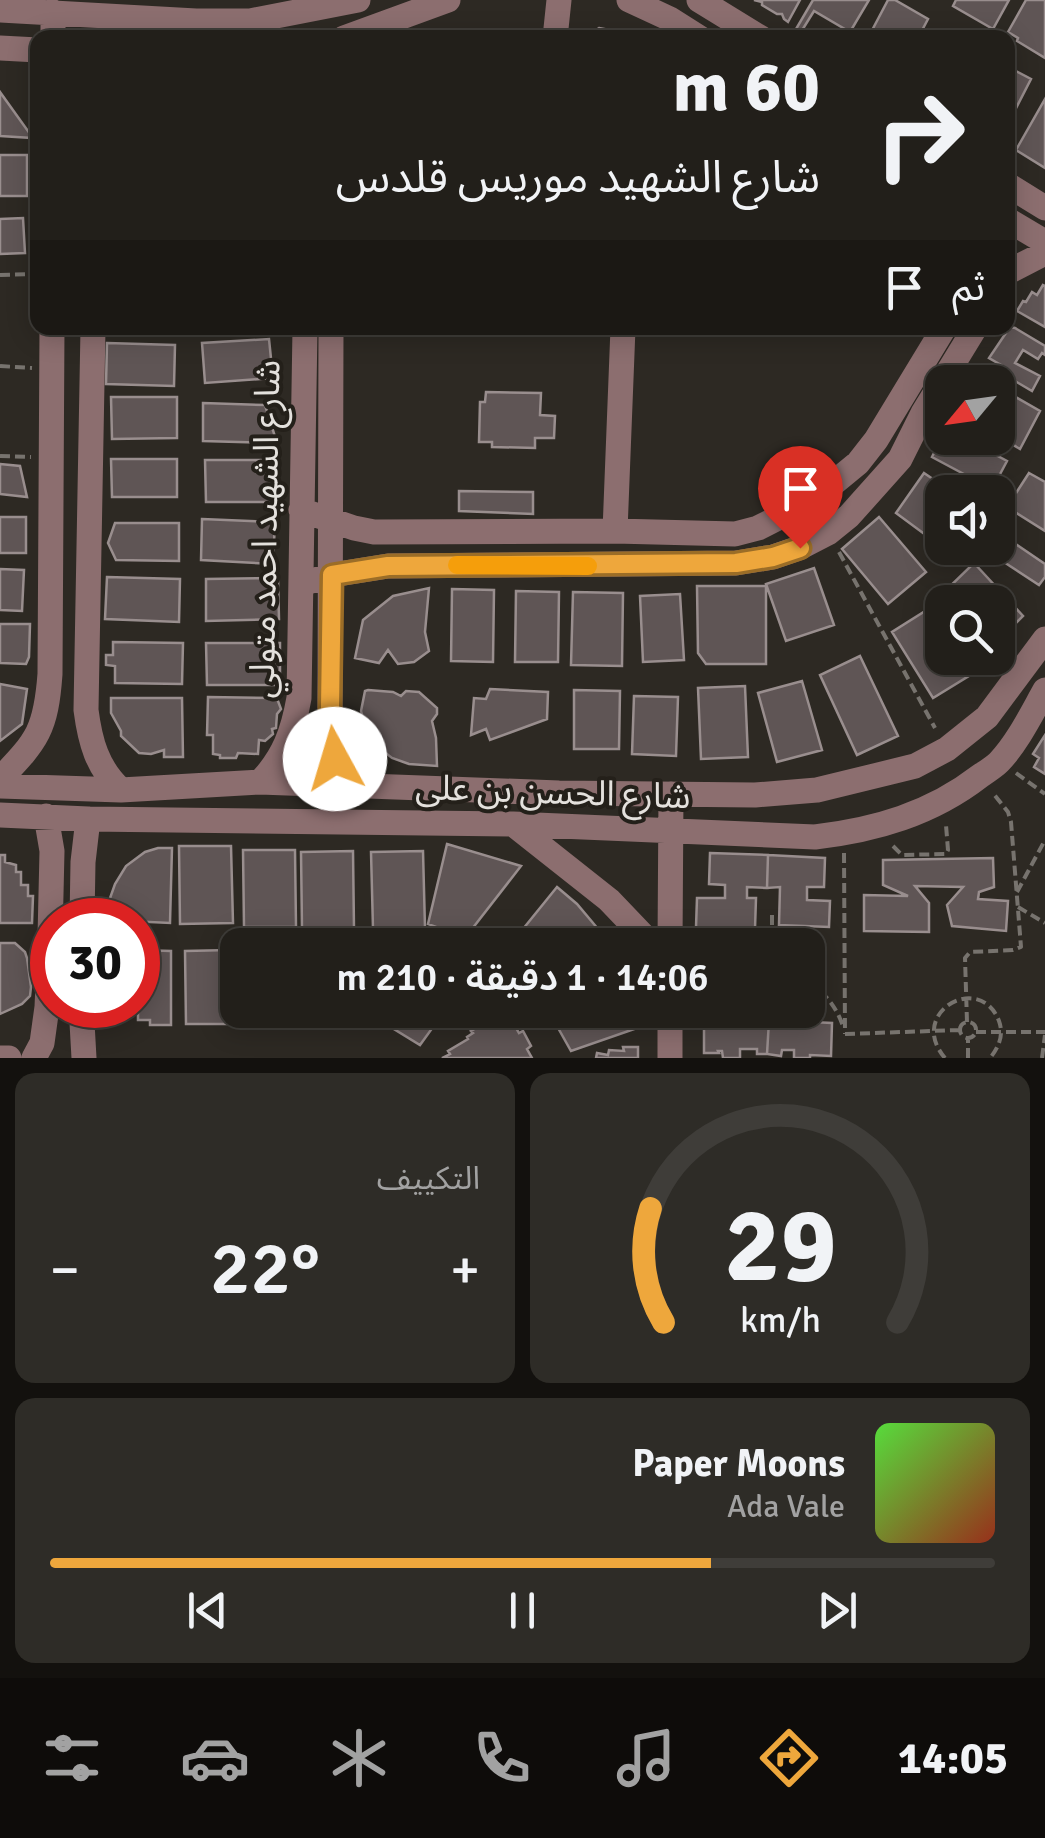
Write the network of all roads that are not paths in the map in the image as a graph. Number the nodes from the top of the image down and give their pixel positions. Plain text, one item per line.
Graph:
1 (358, 0) edge
2 (448, 0) edge
3 (560, 0) edge
4 (629, 0) edge
5 (699, 0) edge
6 (0, 10) edge
7 (53, 24) edge
8 (99, 26) edge
9 (366, 30) edge
10 (556, 30) edge
11 (687, 30) edge
12 (748, 30) edge
13 (0, 48) edge
14 (30, 50) edge
15 (1015, 189) edge
16 (1045, 208) edge
17 (1015, 224) edge
18 (1045, 242) edge
19 (1045, 253) edge
20 (1015, 267) edge
21 (52, 335) edge
22 (93, 335) edge
23 (305, 335) edge
24 (331, 335) edge
25 (623, 335) edge
26 (940, 335) edge
27 (970, 335) edge
28 (301, 510) junction
29 (331, 520) junction
30 (615, 532) junction
31 (735, 534) junction
32 (736, 563) junction
33 (332, 575) junction
34 (301, 584) junction
35 (1045, 639) edge
36 (1045, 690) edge
37 (0, 782) edge
38 (260, 782) junction
39 (343, 784) junction
40 (121, 790) junction
41 (671, 794) junction
42 (0, 815) edge
43 (46, 816) junction
44 (88, 819) junction
45 (513, 824) junction
46 (671, 832) junction
47 (82, 898) edge
48 (636, 928) edge
49 (670, 928) edge
50 (82, 1028) edge
51 (670, 1028) edge
52 (0, 1058) edge
53 (9, 1058) edge
54 (34, 1058) edge
55 (84, 1058) edge
56 (670, 1058) edge

1 - 8 street
2 - 9 street
3 - 10 street
4 - 11 street
5 - 12 street
6 - 7 street
7 - 8 street
13 - 14 street
15 - 16 street
17 - 18 street
19 - 20 street
21 - 37 street
22 - 40 street
23 - 28 street, شارع الشهيد احمد متولي
24 - 29 street, شارع الشهيد احمد متولي
25 - 30 street
26 - 31 street
27 - 32 street
28 - 29 street
28 - 34 street, شارع الشهيد احمد متولي
29 - 30 street
29 - 33 street, شارع الشهيد احمد متولي
30 - 31 street
31 - 32 street
32 - 33 street
33 - 34 street
33 - 39 street, شارع الشهيد احمد متولي
34 - 38 street, شارع الشهيد احمد متولي
35 - 41 street, شارع الحسن بن على
36 - 46 street, شارع الحسن بن على
37 - 40 street, شارع الحسن بن على
38 - 39 street, شارع الحسن بن على
38 - 40 street, شارع الحسن بن على
39 - 41 street, شارع الحسن بن على
41 - 46 street
42 - 43 street, شارع الحسن بن على
43 - 44 street, شارع الحسن بن على
43 - 54 street
44 - 45 street, شارع الحسن بن على
44 - 47 street
45 - 46 street, شارع الحسن بن على
45 - 48 street
46 - 49 street
50 - 55 street
51 - 56 street
52 - 53 street

